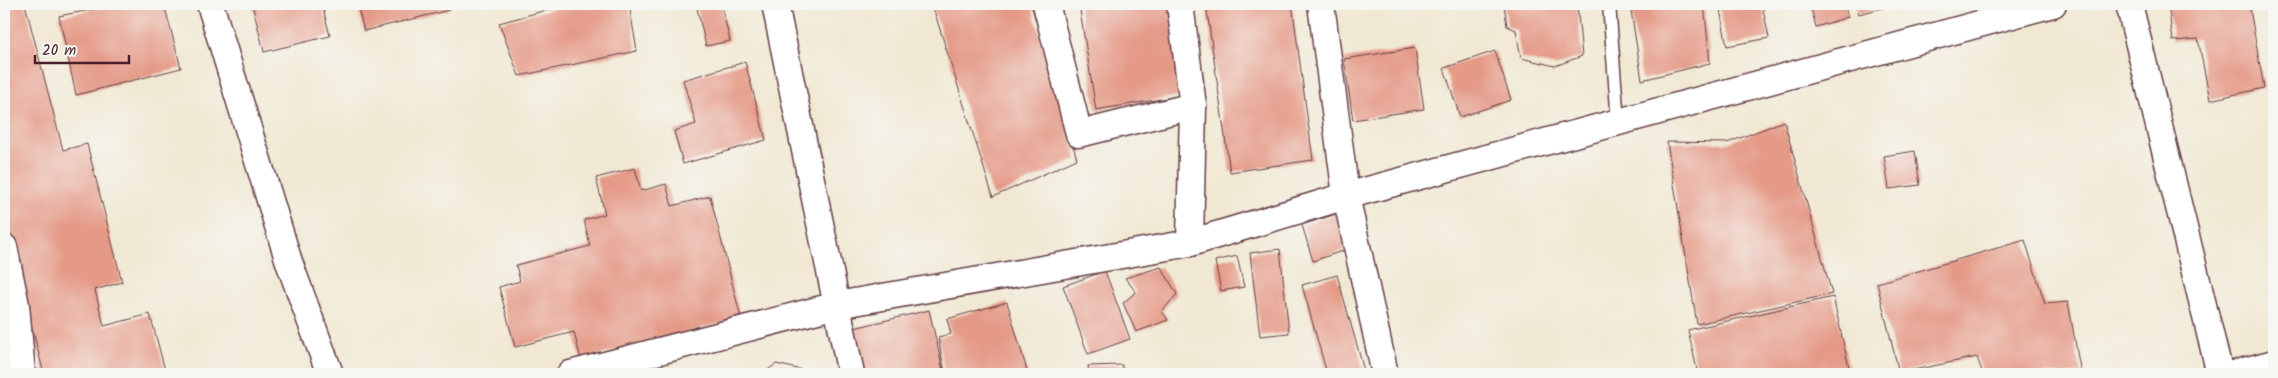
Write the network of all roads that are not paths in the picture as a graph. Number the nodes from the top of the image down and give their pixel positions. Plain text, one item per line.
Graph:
1 (210, 4) edge
2 (775, 4) edge
3 (1046, 4) edge
4 (1180, 4) edge
5 (1321, 4) edge
6 (1609, 4) edge
7 (2053, 4) edge
8 (2130, 4) edge
9 (1193, 106) junction
10 (1618, 122) junction
11 (1346, 196) junction
12 (1190, 243) junction
13 (4, 246) edge
14 (837, 305) junction
15 (2274, 363) edge
16 (22, 374) edge
17 (330, 374) edge
18 (570, 374) edge
19 (851, 374) edge
20 (1385, 374) edge
21 (2220, 374) edge
22 (2233, 374) edge

1 - 17 street
2 - 14 street
3 - 9 street
4 - 9 street
5 - 11 street
6 - 10 lane
7 - 10 street
8 - 21 street
9 - 12 street
10 - 11 street
11 - 12 street
11 - 20 street
12 - 14 street
13 - 16 street
14 - 18 street
14 - 19 street
15 - 22 street

